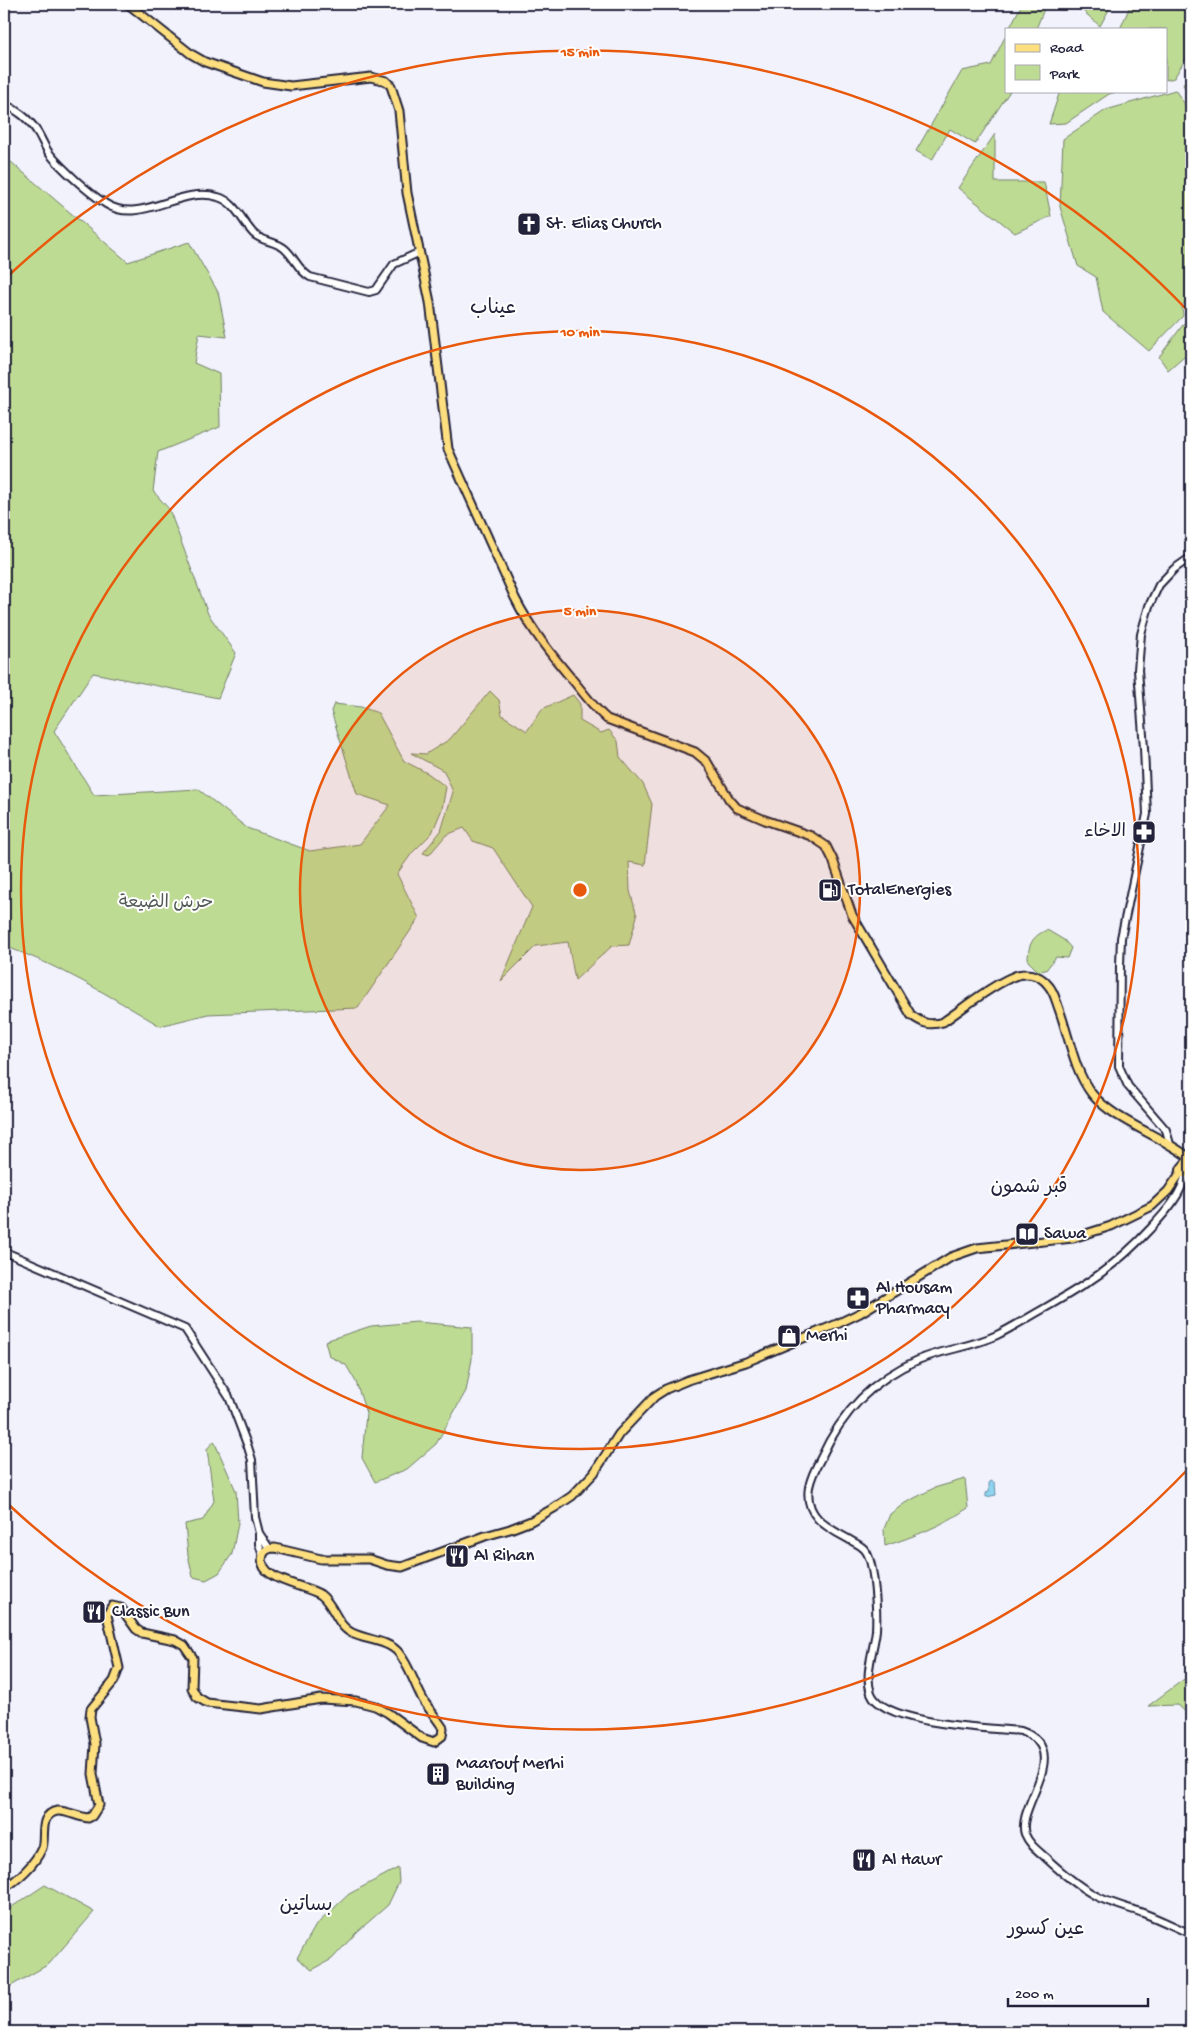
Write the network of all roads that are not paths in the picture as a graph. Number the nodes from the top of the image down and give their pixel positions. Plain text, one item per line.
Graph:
1 (128, 4) edge
2 (4, 104) edge
3 (418, 253) junction
4 (1191, 557) edge
5 (1191, 561) edge
6 (1144, 621) junction
7 (1170, 1144) junction
8 (1190, 1158) edge
9 (1186, 1170) edge
10 (4, 1254) edge
11 (259, 1533) junction
12 (269, 1548) junction
13 (263, 1556) junction
14 (4, 1888) edge
15 (1191, 1934) edge

1 - 3 main road
2 - 3 street
3 - 7 main road
4 - 6 street
5 - 6 street
6 - 7 street
7 - 8 main road
8 - 9 main road
9 - 12 main road
9 - 15 street
10 - 11 street
11 - 12 street
11 - 13 street
12 - 13 main road
13 - 14 main road

